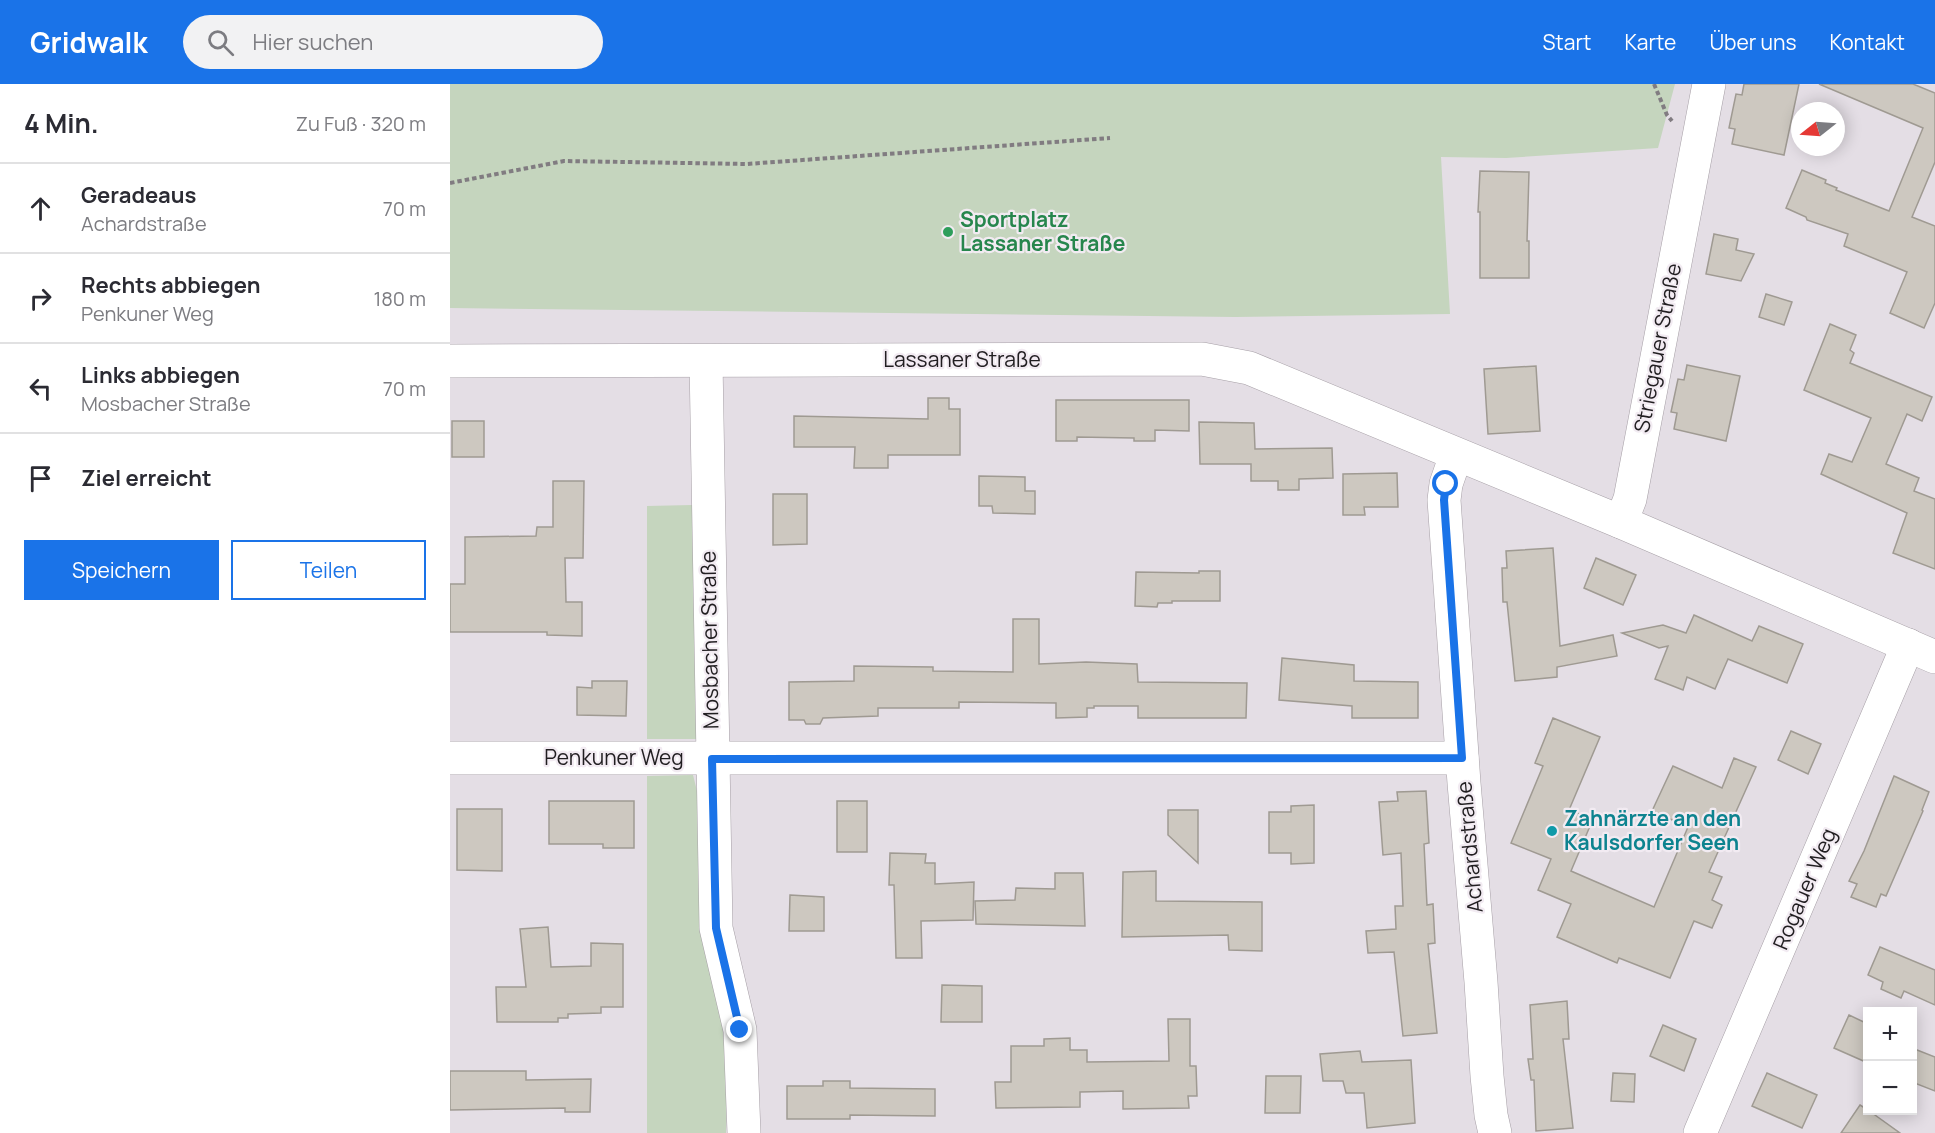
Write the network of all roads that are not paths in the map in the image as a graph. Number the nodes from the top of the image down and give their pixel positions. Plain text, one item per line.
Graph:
1 (1709, 84) edge
2 (450, 361) edge
3 (706, 361) junction
4 (1456, 455) junction
5 (1621, 522) junction
6 (1922, 651) edge
7 (450, 758) edge
8 (1462, 758) junction
9 (712, 759) junction
10 (744, 1133) edge
11 (1495, 1133) edge
12 (1700, 1133) edge

1 - 5 street, Striegauer Straße
2 - 3 street, Lassaner Straße
3 - 4 street, Lassaner Straße
3 - 9 street, Mosbacher Straße
4 - 5 street
4 - 8 street, Achardstraße
5 - 6 street
6 - 12 street, Rogauer Weg
7 - 9 street, Penkuner Weg
8 - 9 street, Penkuner Weg
8 - 11 street, Achardstraße
9 - 10 street, Mosbacher Straße

